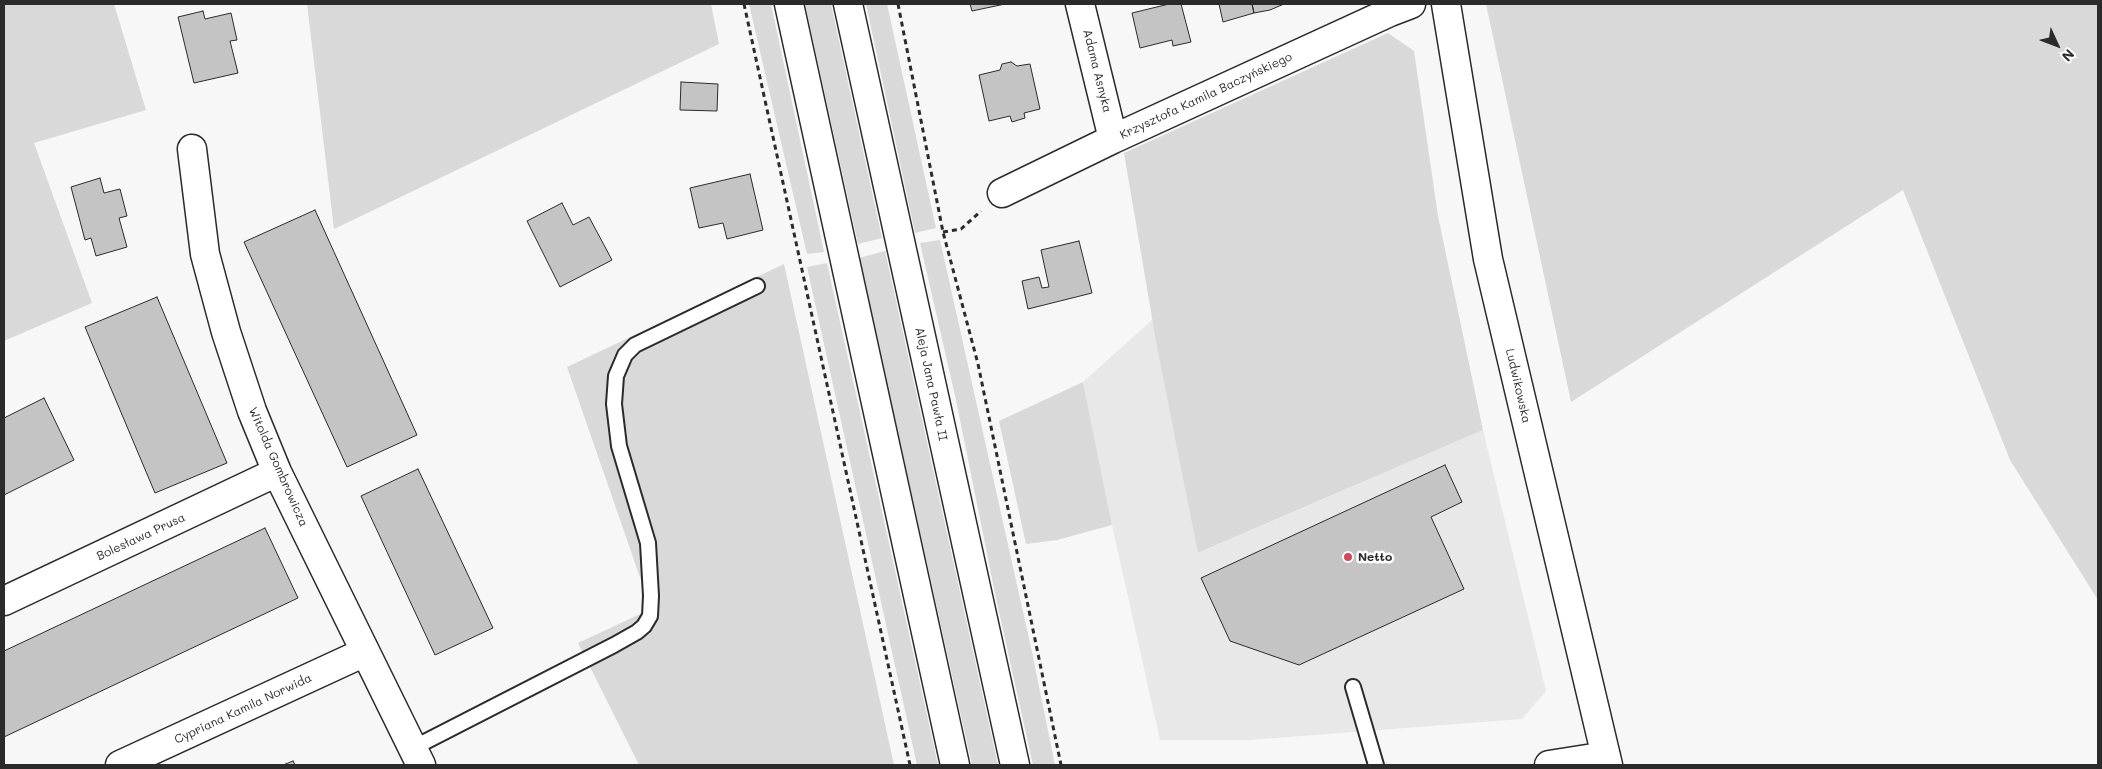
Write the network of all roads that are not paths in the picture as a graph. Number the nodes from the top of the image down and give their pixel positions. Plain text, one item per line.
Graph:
1 (789, 4) edge
2 (848, 4) edge
3 (1080, 4) edge
4 (1411, 4) edge
5 (1446, 4) edge
6 (1113, 139) junction
7 (192, 149) dead end
8 (1002, 193) road end
9 (757, 286) dead end
10 (277, 472) junction
11 (4, 601) edge
12 (365, 652) junction
13 (1353, 687) dead end
14 (416, 757) edge
15 (1607, 760) edge
16 (120, 765) edge
17 (955, 765) edge
18 (1015, 765) edge
19 (1376, 765) edge
20 (1549, 765) edge

1 - 17 street
2 - 18 street, Aleja Jana Pawła II
3 - 6 street, Adama Asnyka
4 - 6 street, Krzysztofa Kamila Baczyńskiego
5 - 15 street, Ludwikowska
6 - 8 street, Krzysztofa Kamila Baczyńskiego
7 - 10 street, Witolda Gombrowicza
9 - 14 lane
10 - 11 street, Bolesława Prusa
10 - 12 street, Witolda Gombrowicza
12 - 14 street, Witolda Gombrowicza
12 - 16 street, Cypriana Kamila Norwida
13 - 19 lane
15 - 20 street

